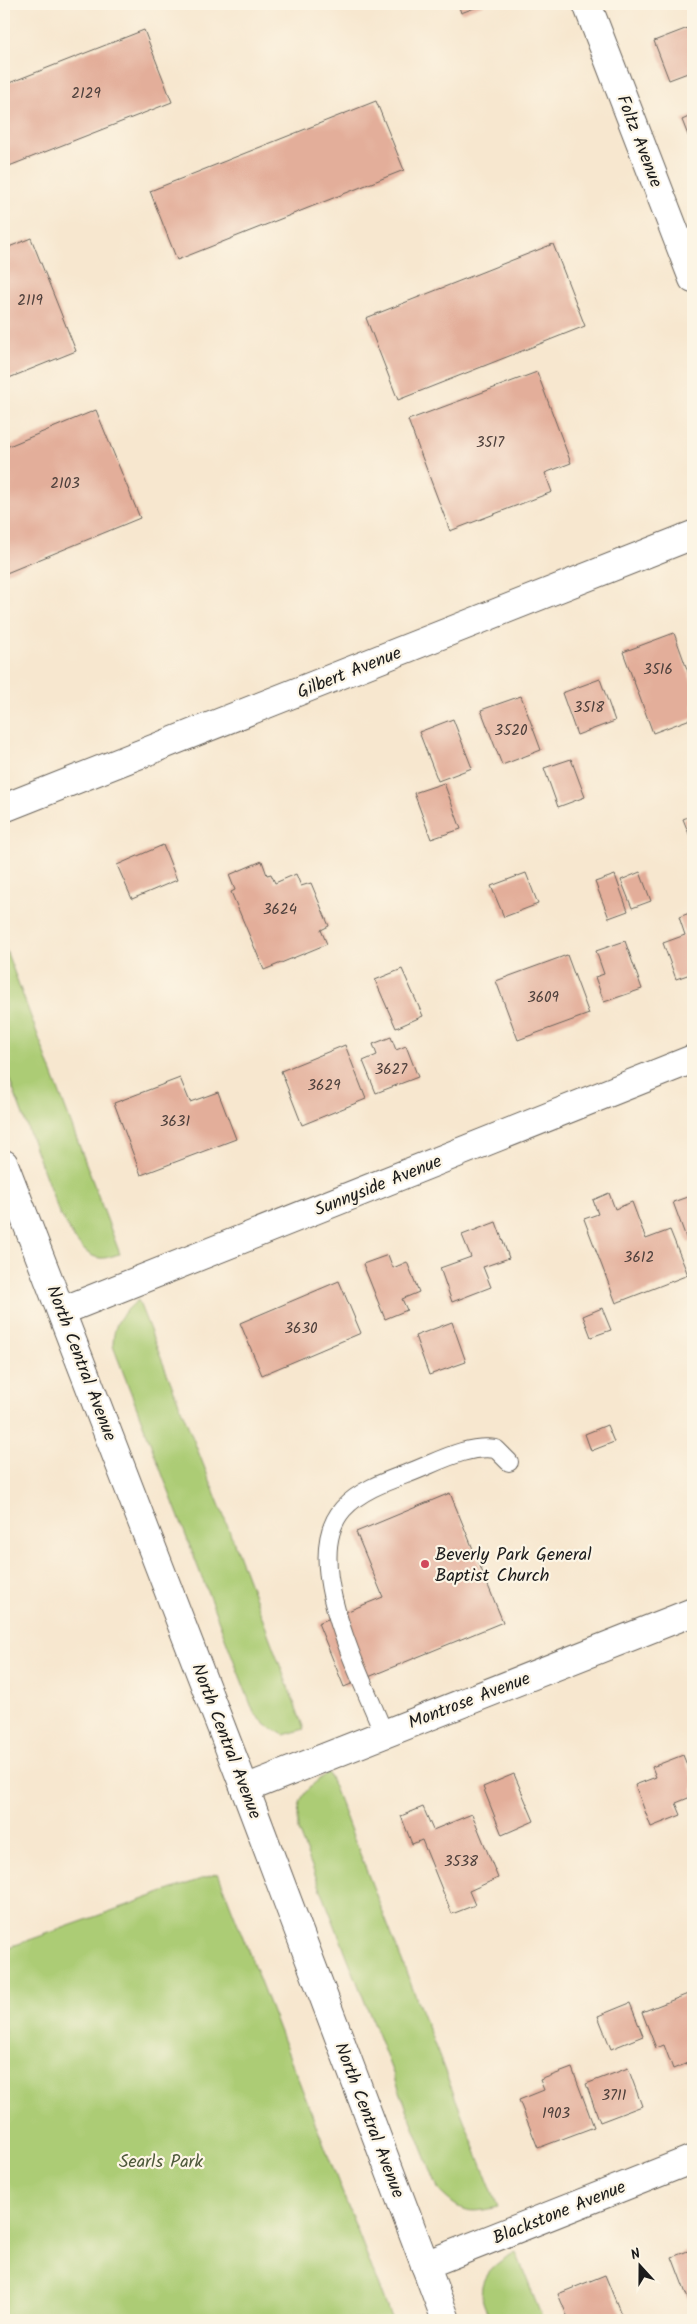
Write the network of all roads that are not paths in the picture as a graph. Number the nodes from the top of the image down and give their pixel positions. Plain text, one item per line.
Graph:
1 (587, 4) edge
2 (693, 279) edge
3 (693, 535) edge
4 (4, 808) edge
5 (693, 1059) edge
6 (4, 1164) edge
7 (62, 1311) junction
8 (509, 1462) dead end
9 (693, 1612) edge
10 (384, 1734) junction
11 (245, 1789) junction
12 (693, 2159) edge
13 (424, 2265) junction
14 (446, 2320) edge

1 - 2 street, Foltz Avenue
3 - 4 street, Gilbert Avenue
5 - 7 street, Sunnyside Avenue
6 - 7 street, North Central Avenue
7 - 11 street, North Central Avenue
8 - 10 lane
9 - 10 street, Montrose Avenue
10 - 11 street, Montrose Avenue
11 - 13 street, North Central Avenue
12 - 13 street, Blackstone Avenue
13 - 14 street, North Central Avenue

